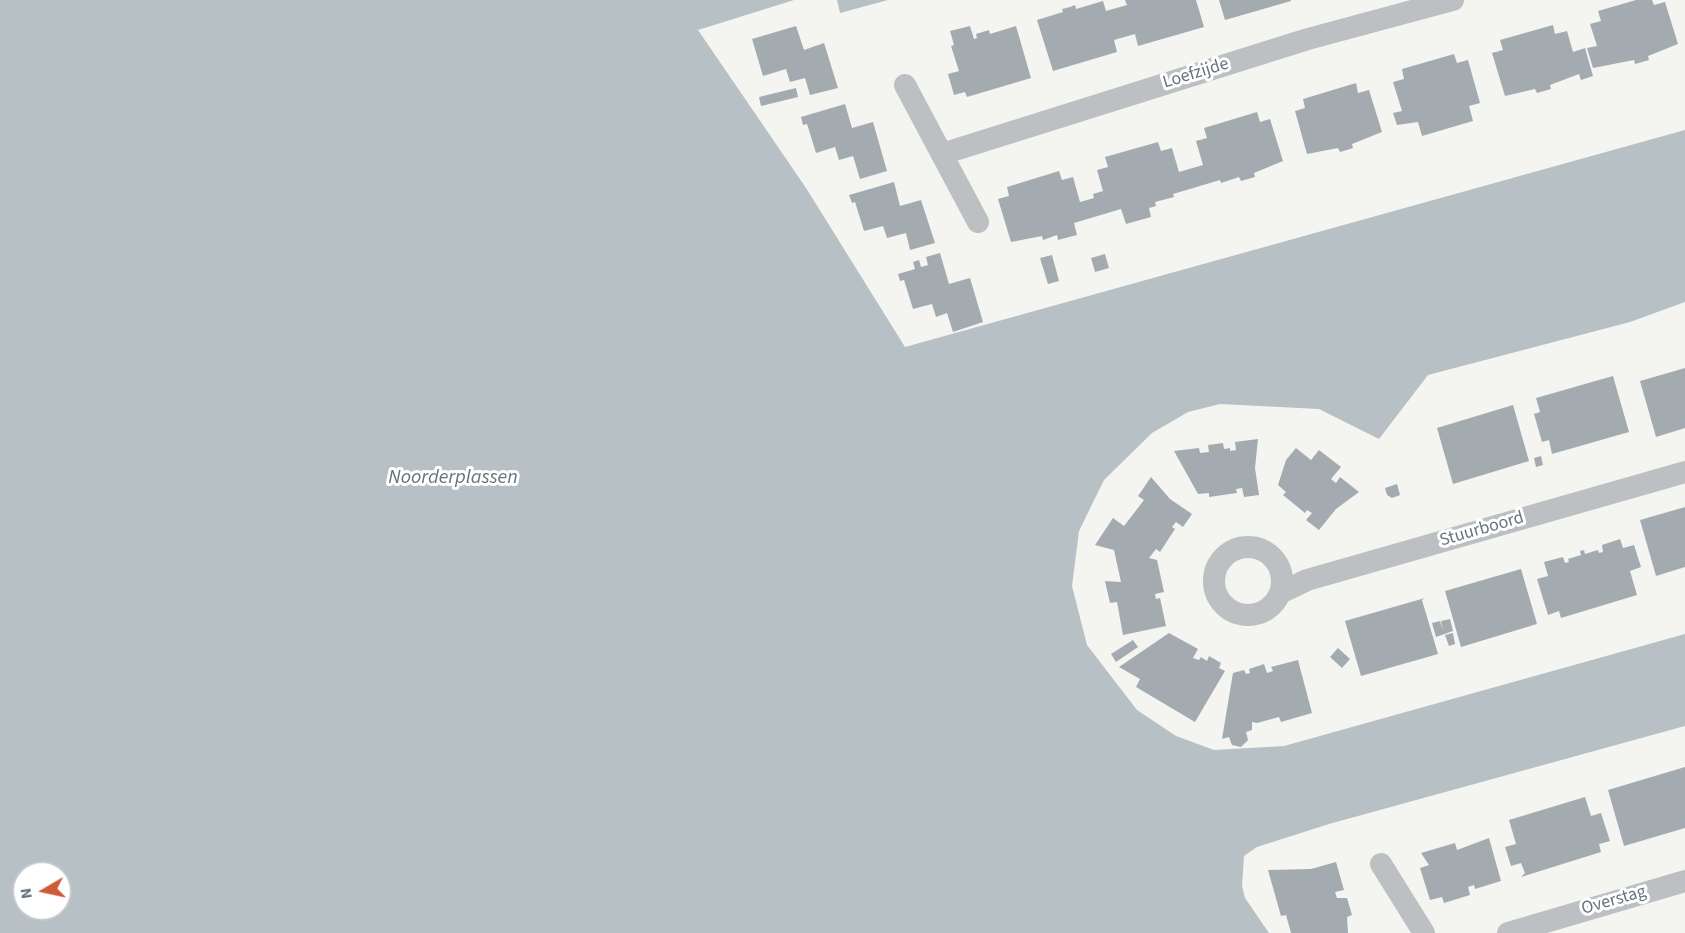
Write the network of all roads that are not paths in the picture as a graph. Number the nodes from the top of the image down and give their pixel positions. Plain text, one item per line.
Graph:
1 (1453, 0) edge
2 (905, 85) dead end
3 (942, 154) junction
4 (978, 222) dead end
5 (1685, 472) edge
6 (1280, 593) dead end
7 (1381, 864) dead end
8 (1685, 881) edge
9 (1424, 933) edge
10 (1508, 933) edge

1 - 3 street, Loefzijde
2 - 3 street
3 - 4 street
5 - 6 street, Stuurboord
7 - 9 street
8 - 10 street, Overstag

